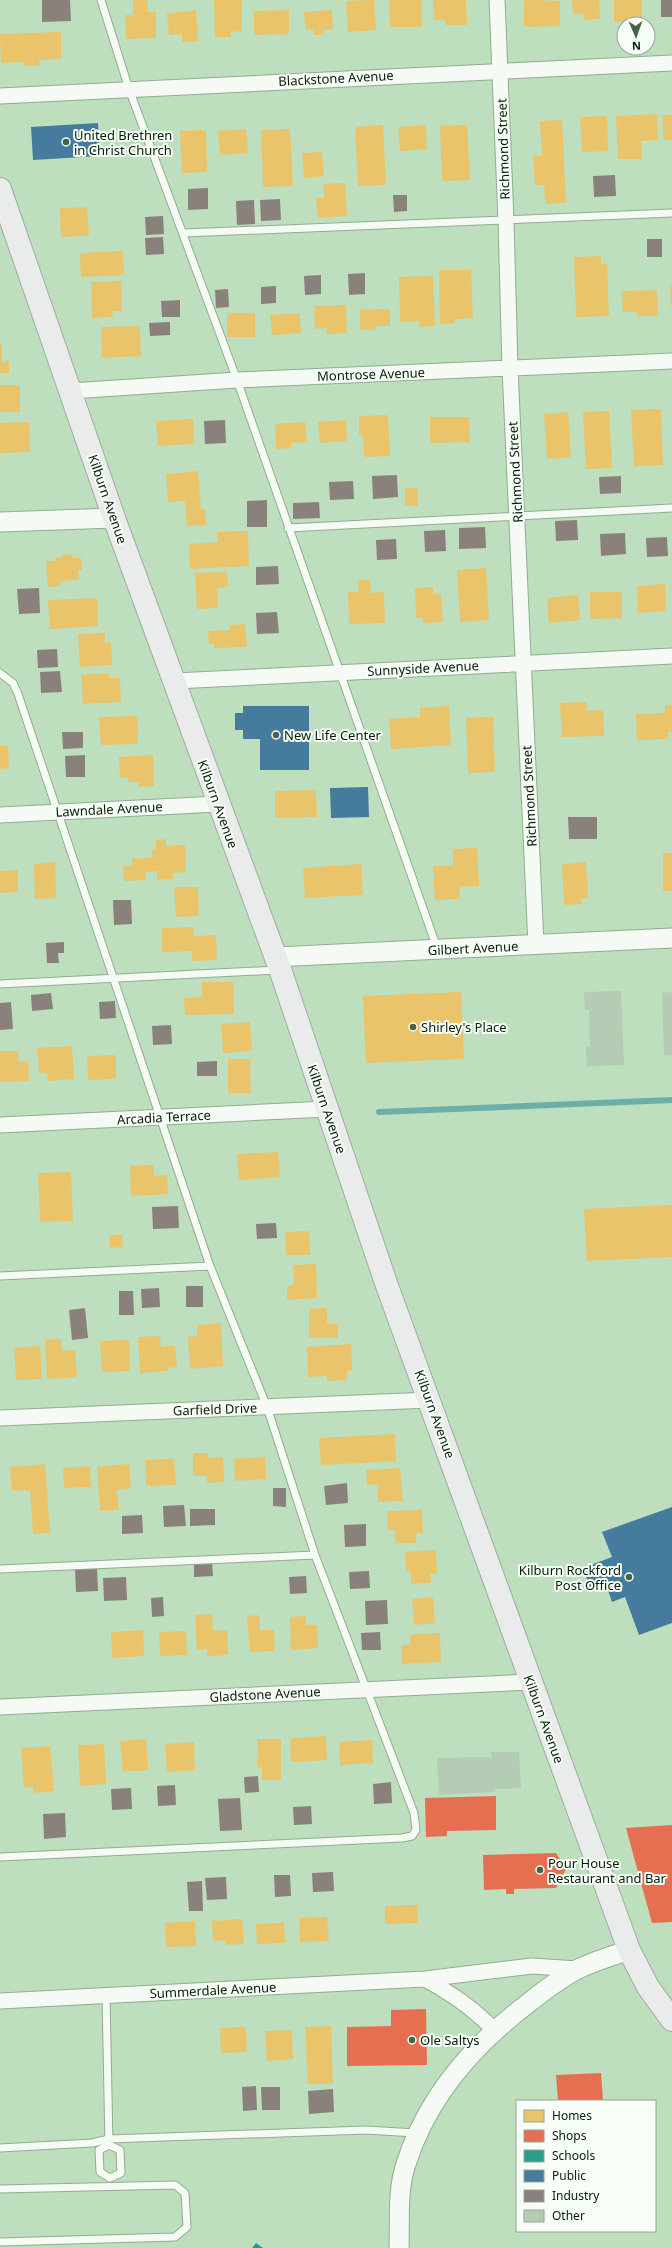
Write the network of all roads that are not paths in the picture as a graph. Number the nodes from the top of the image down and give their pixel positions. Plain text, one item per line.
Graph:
1 (101, 0) edge
2 (497, 0) edge
3 (672, 63) edge
4 (500, 70) junction
5 (129, 89) junction
6 (0, 96) edge
7 (0, 189) edge
8 (672, 214) edge
9 (506, 221) junction
10 (6, 226) edge
11 (184, 233) junction
12 (672, 361) edge
13 (510, 368) junction
14 (237, 380) junction
15 (71, 391) junction
16 (672, 508) edge
17 (517, 516) junction
18 (114, 518) junction
19 (0, 522) edge
20 (288, 528) junction
21 (672, 656) edge
22 (523, 663) junction
23 (340, 672) junction
24 (0, 673) edge
25 (175, 681) junction
26 (218, 804) junction
27 (56, 812) junction
28 (0, 815) edge
29 (672, 938) edge
30 (536, 945) junction
31 (438, 949) junction
32 (277, 963) junction
33 (115, 979) junction
34 (0, 984) edge
35 (327, 1110) junction
36 (161, 1118) junction
37 (0, 1125) edge
38 (210, 1266) junction
39 (0, 1276) edge
40 (430, 1400) junction
41 (266, 1407) junction
42 (0, 1418) edge
43 (315, 1555) junction
44 (0, 1569) edge
45 (531, 1682) junction
46 (365, 1689) junction
47 (0, 1707) edge
48 (0, 1857) edge
49 (629, 1950) junction
50 (578, 1969) junction
51 (425, 1980) junction
52 (106, 1996) junction
53 (0, 2001) edge
54 (672, 2020) edge
55 (494, 2030) junction
56 (418, 2133) junction
57 (109, 2142) junction
58 (0, 2148) edge
59 (110, 2182) junction
60 (0, 2189) edge
61 (0, 2242) edge
62 (399, 2248) edge

1 - 5 lane
2 - 4 street, Richmond Street
3 - 4 street, Blackstone Avenue
4 - 5 street, Blackstone Avenue
4 - 9 street, Richmond Street
5 - 6 street, Blackstone Avenue
5 - 11 lane
7 - 10 main road, Kilburn Avenue
8 - 9 lane
9 - 11 lane
9 - 13 street, Richmond Street
10 - 15 main road, Kilburn Avenue
11 - 14 lane
12 - 13 street, Montrose Avenue
13 - 14 street, Montrose Avenue
13 - 17 street, Richmond Street
14 - 15 street, Montrose Avenue
14 - 20 lane
15 - 18 main road, Kilburn Avenue
16 - 17 lane
17 - 20 lane
17 - 22 street, Richmond Street
18 - 19 street
18 - 25 main road, Kilburn Avenue
20 - 23 lane
21 - 22 street, Sunnyside Avenue
22 - 23 street, Sunnyside Avenue
22 - 30 street, Richmond Street
23 - 25 street, Sunnyside Avenue
23 - 31 lane
24 - 27 lane
25 - 26 main road, Kilburn Avenue
26 - 27 street, Lawndale Avenue
26 - 32 main road, Kilburn Avenue
27 - 28 street, Lawndale Avenue
27 - 33 lane
29 - 30 street, Gilbert Avenue
30 - 31 street, Gilbert Avenue
31 - 32 street, Gilbert Avenue
32 - 33 lane
32 - 35 main road, Kilburn Avenue
33 - 34 lane
33 - 36 lane
35 - 36 street, Arcadia Terrace
35 - 40 main road, Kilburn Avenue
36 - 37 street, Arcadia Terrace
36 - 38 lane
38 - 39 lane
38 - 41 lane
40 - 41 street, Garfield Drive
40 - 45 main road, Kilburn Avenue
41 - 42 street, Garfield Drive
41 - 43 lane
43 - 44 lane
43 - 46 lane
45 - 46 street, Gladstone Avenue
45 - 49 main road, Kilburn Avenue
46 - 47 street, Gladstone Avenue
46 - 48 lane
49 - 50 street
49 - 54 main road, Kilburn Avenue
50 - 51 street, Summerdale Avenue
50 - 55 street
51 - 52 street, Summerdale Avenue
51 - 55 street
52 - 53 street, Summerdale Avenue
52 - 57 lane
55 - 56 street
56 - 57 lane
56 - 62 street
57 - 58 lane
57 - 59 lane
57 - 59 lane
59 - 60 lane
59 - 61 lane

